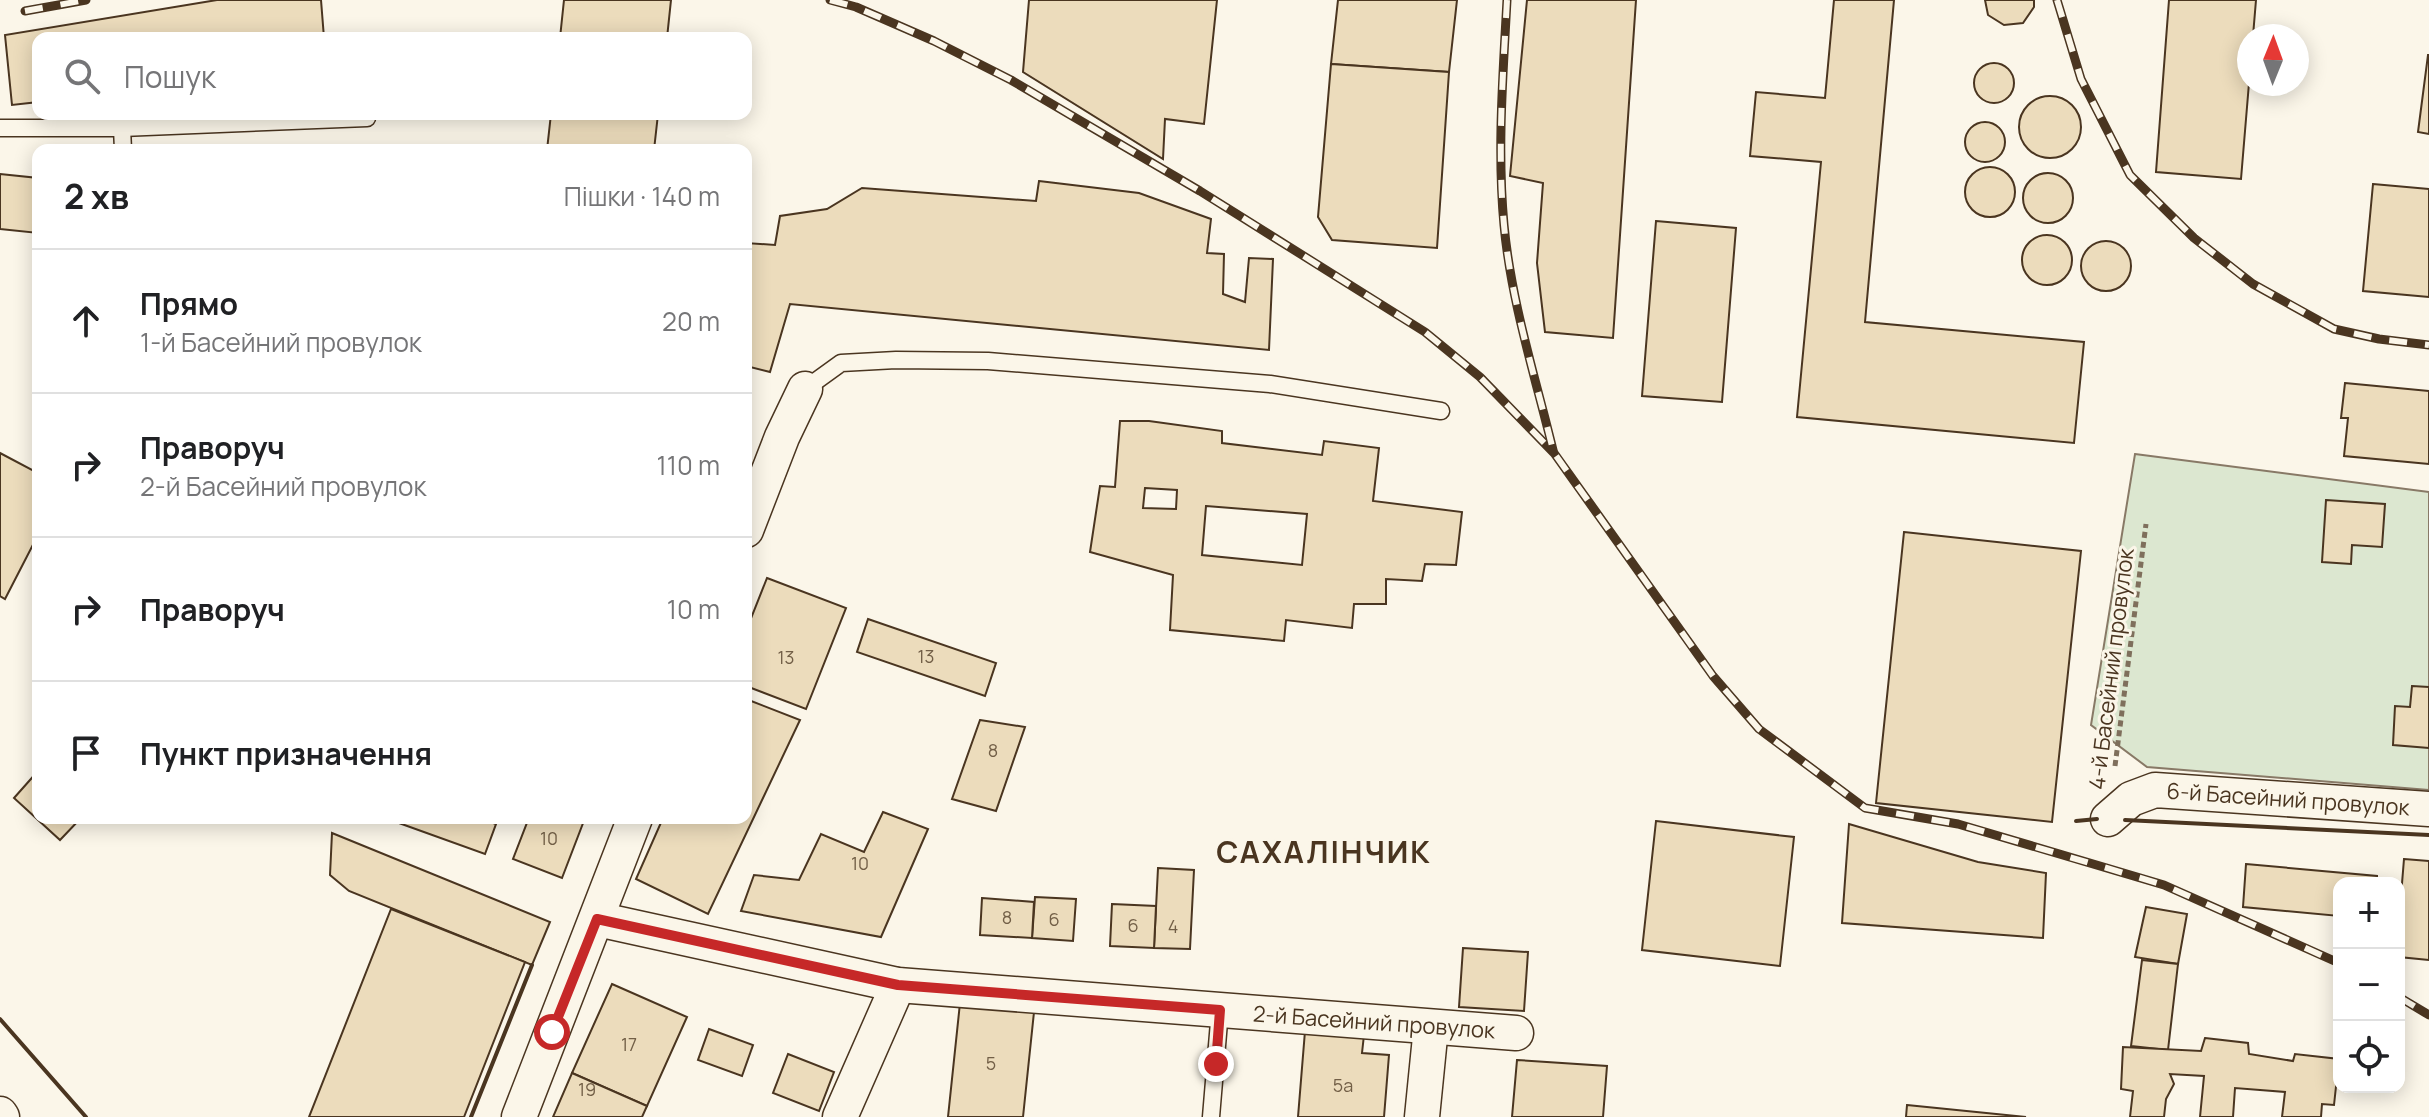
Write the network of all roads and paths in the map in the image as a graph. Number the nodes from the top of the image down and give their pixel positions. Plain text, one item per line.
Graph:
1 (318, 120) edge
2 (0, 128) edge
3 (122, 128) junction
4 (123, 144) edge
5 (805, 389) joint
6 (1441, 411) dead end
7 (752, 514) edge
8 (2146, 524) dead end
9 (2429, 809) edge
10 (2108, 819) joint
11 (633, 824) edge
12 (597, 919) junction
13 (898, 985) junction
14 (1220, 1010) junction
15 (1431, 1027) junction
16 (1516, 1033) dead end
17 (519, 1117) edge
18 (840, 1117) edge
19 (1211, 1117) edge
20 (1422, 1117) edge

1 - 3 lane
2 - 3 lane
3 - 4 lane
5 - 6 lane
5 - 7 street
8 - 10 path, 4-й Басейний провулок
9 - 10 street, 6-й Басейний провулок
11 - 12 street
12 - 13 street, 2-й Басейний провулок
12 - 17 street
13 - 14 street, 2-й Басейний провулок
13 - 18 street
14 - 15 street, 2-й Басейний провулок
14 - 19 lane
15 - 16 street, 2-й Басейний провулок
15 - 20 street

